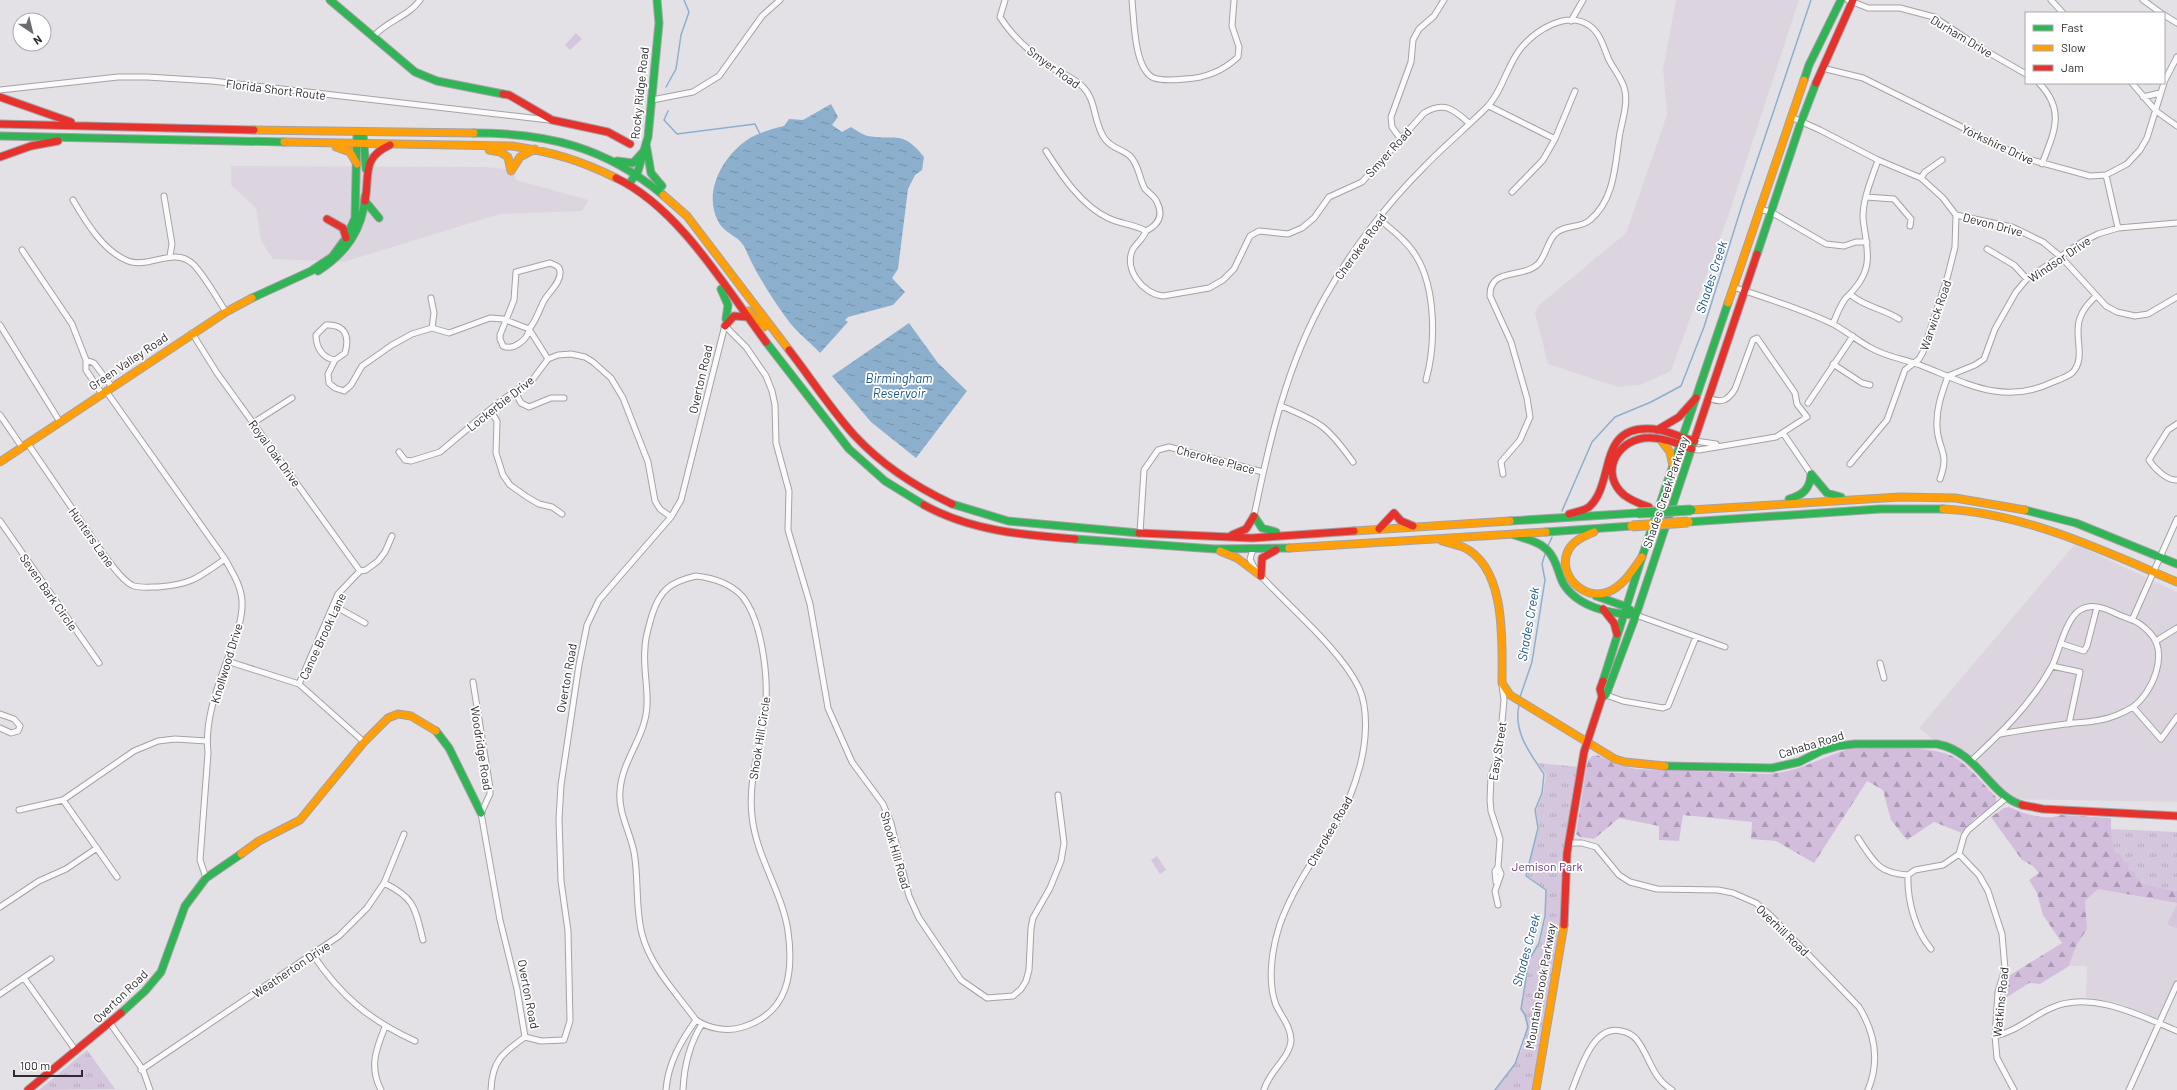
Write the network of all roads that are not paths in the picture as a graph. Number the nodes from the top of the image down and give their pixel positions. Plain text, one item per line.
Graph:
1 (330, 0) edge
2 (420, 0) edge
3 (657, 0) edge
4 (780, 0) edge
5 (1004, 0) edge
6 (1132, 0) edge
7 (1234, 0) edge
8 (1444, 0) edge
9 (1583, 0) edge
10 (1841, 0) edge
11 (2051, 0) edge
12 (2143, 0) edge
13 (1851, 1) edge
14 (2062, 12) edge
15 (2160, 12) edge
16 (2165, 16) edge
17 (1571, 21) junction
18 (2177, 24) edge
19 (373, 37) junction
20 (2177, 57) edge
21 (1822, 68) junction
22 (2025, 73) edge
23 (2165, 80) edge
24 (2039, 84) edge
25 (2133, 84) edge
26 (2163, 84) edge
27 (0, 90) edge
28 (1575, 91) dead end
29 (2160, 93) junction
30 (0, 97) edge
31 (2144, 97) junction
32 (652, 100) junction
33 (1489, 106) junction
34 (2156, 111) junction
35 (1790, 117) junction
36 (552, 120) junction
37 (1801, 122) junction
38 (1469, 123) junction
39 (0, 124) edge
40 (84, 126) junction
41 (2177, 126) edge
42 (360, 133) junction
43 (0, 136) edge
44 (82, 138) junction
45 (1400, 138) junction
46 (1555, 139) junction
47 (312, 142) junction
48 (360, 143) junction
49 (398, 143) junction
50 (630, 144) dead end
51 (475, 145) junction
52 (645, 148) junction
53 (535, 149) junction
54 (1046, 151) dead end
55 (0, 157) edge
56 (610, 160) junction
57 (1878, 160) junction
58 (1942, 160) dead end
59 (357, 164) junction
60 (2042, 164) junction
61 (637, 174) junction
62 (2106, 175) junction
63 (1921, 178) junction
64 (628, 184) junction
65 (1512, 192) dead end
66 (164, 196) dead end
67 (1866, 197) junction
68 (73, 200) dead end
69 (365, 202) junction
70 (1759, 209) junction
71 (1771, 212) junction
72 (1956, 215) junction
73 (379, 218) dead end
74 (327, 219) dead end
75 (1379, 219) junction
76 (2177, 223) edge
77 (1910, 226) dead end
78 (2118, 228) junction
79 (1146, 231) junction
80 (346, 238) junction
81 (689, 240) junction
82 (1867, 242) junction
83 (712, 247) junction
84 (1986, 249) dead end
85 (22, 250) dead end
86 (170, 256) junction
87 (2061, 257) junction
88 (2027, 279) junction
89 (273, 287) junction
90 (1733, 287) junction
91 (1745, 291) junction
92 (1852, 294) junction
93 (2096, 296) junction
94 (2177, 297) edge
95 (431, 298) dead end
96 (737, 302) junction
97 (226, 312) junction
98 (748, 317) junction
99 (758, 319) junction
100 (1899, 319) dead end
101 (506, 321) junction
102 (726, 322) junction
103 (1833, 324) junction
104 (0, 325) edge
105 (432, 328) junction
106 (529, 329) junction
107 (192, 332) junction
108 (1853, 336) junction
109 (548, 359) junction
110 (86, 360) junction
111 (335, 360) junction
112 (1913, 363) junction
113 (1833, 364) junction
114 (1948, 376) junction
115 (1426, 380) dead end
116 (1870, 385) dead end
117 (106, 390) junction
118 (515, 392) junction
119 (292, 398) dead end
120 (564, 398) dead end
121 (1696, 398) junction
122 (1709, 398) junction
123 (1808, 403) dead end
124 (1281, 406) junction
125 (490, 410) junction
126 (0, 415) edge
127 (60, 422) junction
128 (253, 423) junction
129 (2177, 424) edge
130 (1657, 430) junction
131 (1783, 433) junction
132 (854, 435) junction
133 (1660, 439) junction
134 (1682, 441) junction
135 (25, 445) junction
136 (1693, 445) junction
137 (1727, 445) junction
138 (399, 452) dead end
139 (1611, 461) junction
140 (0, 462) edge
141 (1353, 462) dead end
142 (1850, 464) dead end
143 (1673, 466) junction
144 (1263, 472) junction
145 (1503, 474) dead end
146 (1811, 474) junction
147 (1940, 479) dead end
148 (2177, 480) edge
149 (1851, 499) junction
150 (1774, 504) junction
151 (1692, 507) junction
152 (562, 514) dead end
153 (1254, 516) junction
154 (671, 517) junction
155 (2177, 519) edge
156 (1546, 520) junction
157 (0, 521) edge
158 (1416, 527) junction
159 (1614, 527) junction
160 (1379, 529) junction
161 (1358, 531) junction
162 (1140, 533) junction
163 (1511, 534) junction
164 (1299, 535) junction
165 (392, 536) dead end
166 (1229, 537) junction
167 (1427, 539) junction
168 (1215, 549) junction
169 (1253, 549) junction
170 (1279, 549) junction
171 (2161, 556) junction
172 (1642, 557) junction
173 (225, 559) junction
174 (2177, 564) edge
175 (360, 571) junction
176 (2154, 572) junction
177 (1261, 576) junction
178 (2177, 582) edge
179 (1593, 594) junction
180 (333, 605) junction
181 (2097, 606) junction
182 (1602, 608) junction
183 (1625, 611) junction
184 (1636, 615) junction
185 (2133, 618) junction
186 (365, 623) dead end
187 (2177, 628) edge
188 (1617, 634) junction
189 (1696, 637) junction
190 (2156, 641) junction
191 (2062, 644) junction
192 (1725, 647) dead end
193 (227, 661) junction
194 (99, 663) dead end
195 (1880, 664) dead end
196 (2052, 666) junction
197 (1884, 678) dead end
198 (473, 682) dead end
199 (1502, 683) junction
200 (299, 684) junction
201 (1604, 696) junction
202 (2133, 707) junction
203 (0, 714) edge
204 (2177, 718) edge
205 (2069, 724) junction
206 (1592, 725) junction
207 (0, 728) edge
208 (2000, 734) junction
209 (207, 741) junction
210 (364, 742) junction
211 (1587, 743) junction
212 (1603, 753) junction
213 (1972, 760) junction
214 (1058, 795) dead end
215 (63, 800) junction
216 (2004, 801) junction
217 (19, 810) dead end
218 (482, 813) junction
219 (2177, 816) edge
220 (404, 834) dead end
221 (1858, 838) dead end
222 (1569, 843) junction
223 (97, 848) junction
224 (1960, 854) junction
225 (1908, 876) junction
226 (117, 877) dead end
227 (206, 878) junction
228 (384, 883) junction
229 (1498, 905) dead end
230 (0, 907) edge
231 (423, 940) dead end
232 (1931, 949) dead end
233 (313, 954) junction
234 (51, 959) dead end
235 (24, 978) junction
236 (2177, 984) edge
237 (0, 994) edge
238 (696, 1020) junction
239 (110, 1024) junction
240 (702, 1024) junction
241 (2160, 1024) junction
242 (385, 1027) junction
243 (2177, 1031) edge
244 (1995, 1036) junction
245 (525, 1037) junction
246 (415, 1041) dead end
247 (76, 1051) junction
248 (141, 1070) junction
249 (28, 1090) edge
250 (150, 1090) edge
251 (381, 1090) edge
252 (490, 1090) edge
253 (666, 1090) edge
254 (683, 1090) edge
255 (1264, 1090) edge
256 (1536, 1090) edge
257 (1572, 1090) edge
258 (1672, 1090) edge
259 (1868, 1090) edge
260 (2014, 1090) edge
261 (2129, 1090) edge

1 - 19 main road
2 - 19 street
3 - 32 main road, Rocky Ridge Road
4 - 32 street
5 - 79 street, Smyer Road
6 - 7 street
8 - 45 street
9 - 17 street
10 - 35 main road, Shades Creek Parkway
11 - 14 street
12 - 15 street
13 - 21 main road, Shades Creek Parkway
13 - 22 street, Durham Drive
16 - 18 street
17 - 33 street, Cherokee Road
17 - 145 street
19 - 36 main road
20 - 23 street
21 - 37 main road, Shades Creek Parkway
21 - 60 street, Yorkshire Drive
24 - 60 street
25 - 31 street
26 - 29 street
27 - 36 street, Florida Short Route
28 - 46 street
29 - 31 street
29 - 34 street
30 - 40 main road
31 - 34 street
32 - 52 main road, Rocky Ridge Road
33 - 38 street, Cherokee Road
33 - 46 street
34 - 41 street
34 - 62 street
35 - 37 street
35 - 70 main road, Shades Creek Parkway
36 - 50 main road
37 - 57 street, Devon Drive
37 - 71 main road, Shades Creek Parkway
38 - 45 street, Smyer Road
38 - 75 street, Cherokee Road
39 - 40 main road
40 - 42 main road
42 - 48 main road, Green Valley Road
42 - 56 main road
43 - 44 main road
44 - 47 main road
44 - 55 main road
45 - 79 street, Smyer Road
46 - 65 street
47 - 48 main road
47 - 59 main road
48 - 49 main road
48 - 59 main road, Green Valley Road
48 - 69 main road, Green Valley Road
49 - 51 main road
49 - 69 main road
51 - 53 main road
51 - 53 main road
52 - 56 main road
52 - 61 main road, Rocky Ridge Road
52 - 83 main road
53 - 64 main road
54 - 79 street
56 - 61 main road
57 - 63 street, Devon Drive
57 - 67 street
58 - 63 street
59 - 80 main road, Green Valley Road
60 - 62 street, Yorkshire Drive
61 - 64 main road, Rocky Ridge Road
61 - 83 main road
62 - 78 street
63 - 72 street, Devon Drive
64 - 81 main road
66 - 86 street
67 - 77 street
67 - 82 street
68 - 86 street
69 - 73 main road
69 - 89 main road, Green Valley Road
70 - 71 street
70 - 90 main road, Shades Creek Parkway
71 - 82 street
71 - 91 main road, Shades Creek Parkway
72 - 87 street, Devon Drive
72 - 112 street, Warwick Road
74 - 80 main road
75 - 115 street
75 - 124 street, Cherokee Road
76 - 78 street, Windsor Drive
78 - 87 street, Windsor Drive
80 - 89 main road, Green Valley Road
81 - 96 main road
81 - 102 main road
82 - 92 street
83 - 132 main road
84 - 88 street
85 - 110 street
86 - 97 street
87 - 88 street, Windsor Drive
87 - 93 street, Devon Drive
88 - 114 street, Windsor Drive
89 - 97 main road, Green Valley Road
90 - 91 street
90 - 121 main road, Shades Creek Parkway
91 - 103 street
91 - 122 main road, Shades Creek Parkway
92 - 100 street
92 - 103 street
93 - 94 street, Devon Drive
93 - 114 street
95 - 105 street
96 - 98 main road
96 - 99 main road
96 - 102 street, Overton Road
97 - 107 main road, Green Valley Road
98 - 99 main road
98 - 102 main road
98 - 168 main road
99 - 132 main road
101 - 105 street
101 - 106 street
101 - 106 street
101 - 106 street
102 - 154 street, Overton Road
102 - 214 street, Shook Hill Road
103 - 108 street
104 - 127 street
105 - 111 street
106 - 109 street
107 - 117 main road, Green Valley Road
107 - 128 street, Royal Oak Drive
108 - 112 street
108 - 113 street
109 - 118 street, Lockerbie Drive
109 - 154 street
110 - 117 street
110 - 117 street
111 - 111 street
112 - 114 street
112 - 142 street, Warwick Road
113 - 116 street
113 - 123 street
114 - 147 street
117 - 127 main road, Green Valley Road
117 - 173 street, Knollwood Drive
118 - 120 street
118 - 125 street, Lockerbie Drive
119 - 128 street
121 - 130 main road
121 - 134 main road, Shades Creek Parkway
122 - 131 street
122 - 136 main road, Shades Creek Parkway
124 - 141 street
124 - 144 street, Cherokee Road
125 - 138 street, Lockerbie Drive
125 - 152 street
126 - 135 street, Hunters Lane
127 - 135 main road, Green Valley Road
128 - 175 street, Royal Oak Drive
129 - 148 street
130 - 134 main road
130 - 139 main road
131 - 137 street
131 - 146 street
132 - 162 main road
133 - 134 main road
133 - 139 main road
133 - 143 main road
134 - 136 main road
134 - 143 main road, Shades Creek Parkway
135 - 140 main road, Green Valley Road
135 - 173 street, Hunters Lane
136 - 137 street
136 - 137 street
136 - 184 main road, Shades Creek Parkway
139 - 151 main road
139 - 156 main road
143 - 172 main road, Shades Creek Parkway
144 - 153 street, Cherokee Road
144 - 162 street, Cherokee Place
146 - 149 main road
146 - 150 main road
149 - 150 main road
149 - 171 main road
150 - 151 main road
151 - 156 main road, bridge
153 - 164 main road
153 - 166 main road
154 - 245 street, Overton Road
155 - 171 street
156 - 158 main road
157 - 194 street, Seven Bark Circle
158 - 160 main road
158 - 160 main road
159 - 163 main road
159 - 176 main road, bridge
159 - 179 main road
160 - 161 main road
161 - 164 main road
161 - 169 main road
162 - 166 main road
163 - 167 main road
163 - 182 main road
164 - 166 main road
165 - 175 street, Canoe Brook Lane
167 - 170 main road
167 - 199 main road
168 - 169 main road
168 - 177 main road
169 - 170 main road
169 - 177 street, Cherokee Road
170 - 177 main road
171 - 174 main road
171 - 176 street
172 - 179 main road
172 - 183 main road, Shades Creek Parkway
173 - 193 street, Knollwood Drive
175 - 180 street, Canoe Brook Lane
176 - 178 main road
176 - 185 street
177 - 255 street, Cherokee Road
179 - 183 main road
180 - 186 street
180 - 200 street, Canoe Brook Lane
181 - 185 street
181 - 191 street
181 - 191 street
182 - 183 main road
182 - 188 main road
183 - 184 main road
183 - 188 main road, Shades Creek Parkway
184 - 189 street
184 - 201 main road, Shades Creek Parkway
185 - 190 street
187 - 190 street
188 - 201 main road, Shades Creek Parkway
189 - 192 street
189 - 201 street
190 - 202 street
191 - 196 street
193 - 200 street
193 - 209 street, Knollwood Drive
195 - 197 street
196 - 205 street
196 - 208 street
198 - 218 street, Woodridge Road
199 - 211 main road, Cahaba Road
199 - 229 street, Easy Street
200 - 210 street
201 - 206 main road, Shades Creek Parkway
202 - 204 street
202 - 205 street
203 - 207 street
205 - 208 street
206 - 211 main road, Shades Creek Parkway
206 - 212 main road
208 - 213 street
209 - 215 street
209 - 227 street, Knollwood Drive
210 - 218 main road, Overton Road
210 - 227 main road, Overton Road
211 - 212 main road, Cahaba Road
211 - 222 main road, Mountain Brook Parkway
212 - 213 main road, Cahaba Road
213 - 216 main road, Cahaba Road
215 - 217 street
215 - 223 street
216 - 219 main road, Cahaba Road
216 - 224 street
218 - 245 street, Overton Road
220 - 228 street, Weatherton Drive
221 - 225 street
222 - 256 main road, Mountain Brook Parkway
222 - 259 street, Overhill Road
223 - 226 street
223 - 230 street
224 - 225 street
224 - 244 street, Watkins Road
225 - 232 street
227 - 239 main road, Overton Road
228 - 231 street
228 - 233 street, Weatherton Drive
233 - 242 street
233 - 248 street, Weatherton Drive
234 - 235 street
235 - 237 street
235 - 247 street
236 - 241 street
238 - 240 street, Shook Hill Circle
238 - 240 street, Shook Hill Circle
238 - 253 street
239 - 247 main road, Overton Road
239 - 248 street
240 - 254 street
241 - 243 street
241 - 244 street
241 - 261 street
242 - 246 street
242 - 251 street
244 - 260 street, Watkins Road
245 - 252 street
247 - 249 main road, Overton Road
248 - 250 street
257 - 258 street

